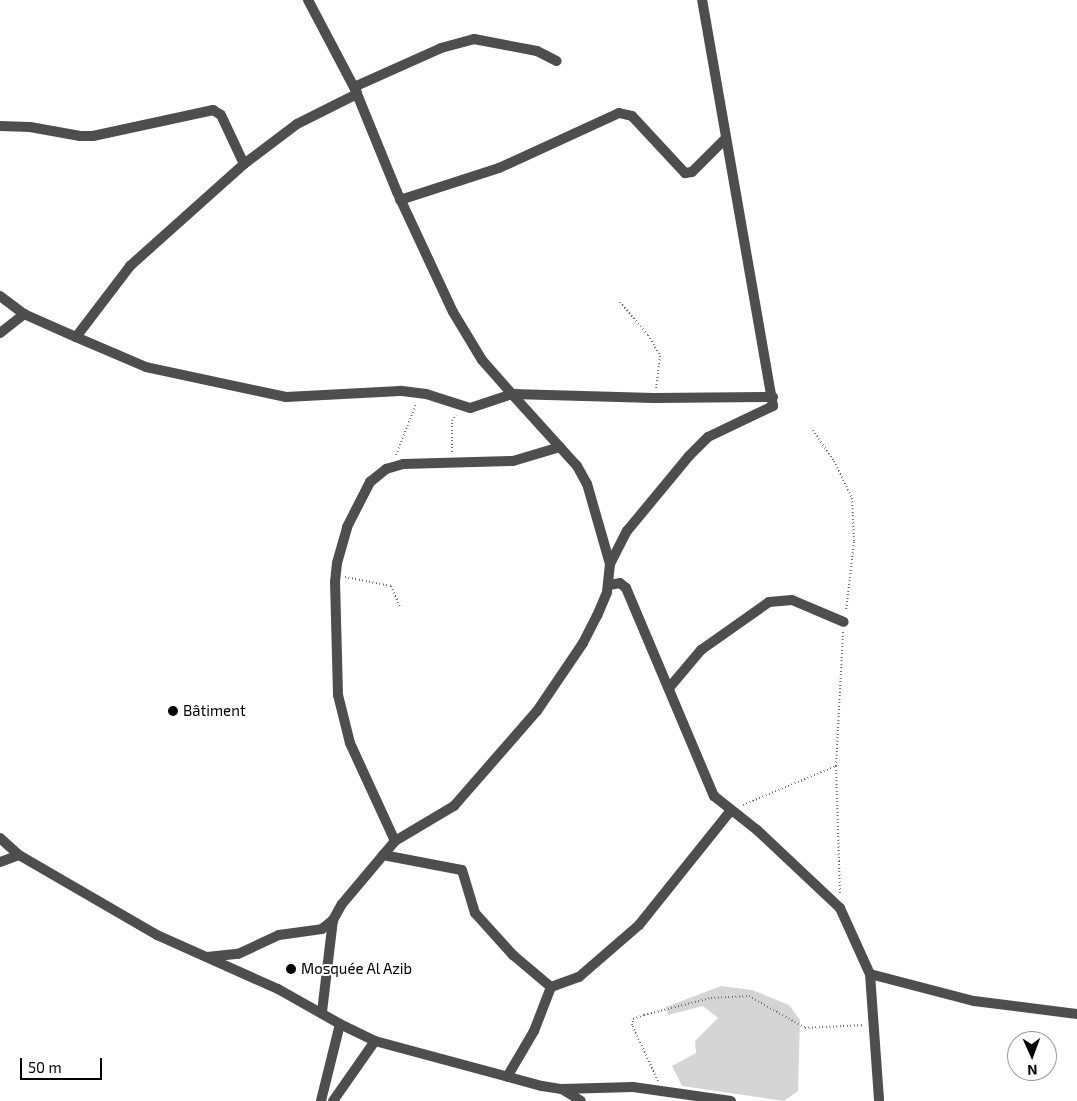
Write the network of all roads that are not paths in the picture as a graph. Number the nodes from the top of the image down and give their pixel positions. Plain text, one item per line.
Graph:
1 (308, 0) edge
2 (702, 0) edge
3 (557, 61) dead end
4 (356, 90) junction
5 (0, 126) edge
6 (724, 140) junction
7 (244, 164) junction
8 (400, 200) junction
9 (0, 296) edge
10 (24, 314) junction
11 (0, 333) edge
12 (76, 337) junction
13 (512, 394) junction
14 (773, 397) junction
15 (560, 447) junction
16 (610, 564) junction
17 (609, 585) junction
18 (844, 622) road end
19 (669, 688) junction
20 (731, 810) junction
21 (0, 838) edge
22 (395, 841) junction
23 (19, 855) junction
24 (383, 855) junction
25 (0, 862) edge
26 (333, 920) junction
27 (205, 958) junction
28 (870, 974) junction
29 (551, 988) junction
30 (322, 1012) junction
31 (1077, 1014) edge
32 (340, 1024) junction
33 (374, 1041) junction
34 (507, 1077) junction
35 (562, 1089) junction
36 (321, 1101) edge
37 (333, 1101) edge
38 (581, 1101) edge
39 (731, 1101) edge
40 (880, 1101) edge

1 - 4 street
2 - 6 street
3 - 4 street
4 - 7 street
4 - 8 street
5 - 7 street
6 - 8 street
6 - 14 street
7 - 12 street
8 - 13 street
9 - 10 street
10 - 11 street
10 - 12 street
12 - 13 street
13 - 14 street
13 - 15 street
14 - 16 street
15 - 16 street
15 - 22 street
16 - 17 street
17 - 19 street
17 - 22 street
18 - 19 street
19 - 20 street
20 - 28 street
20 - 29 street
21 - 23 street
22 - 24 street
23 - 25 street
23 - 27 street
24 - 26 street
24 - 29 street
26 - 27 street
26 - 30 street
27 - 30 street
28 - 31 street
28 - 40 street
29 - 34 street
30 - 32 street
32 - 33 street
32 - 36 street
33 - 34 street
33 - 37 street
34 - 35 street
35 - 38 street
35 - 39 street

